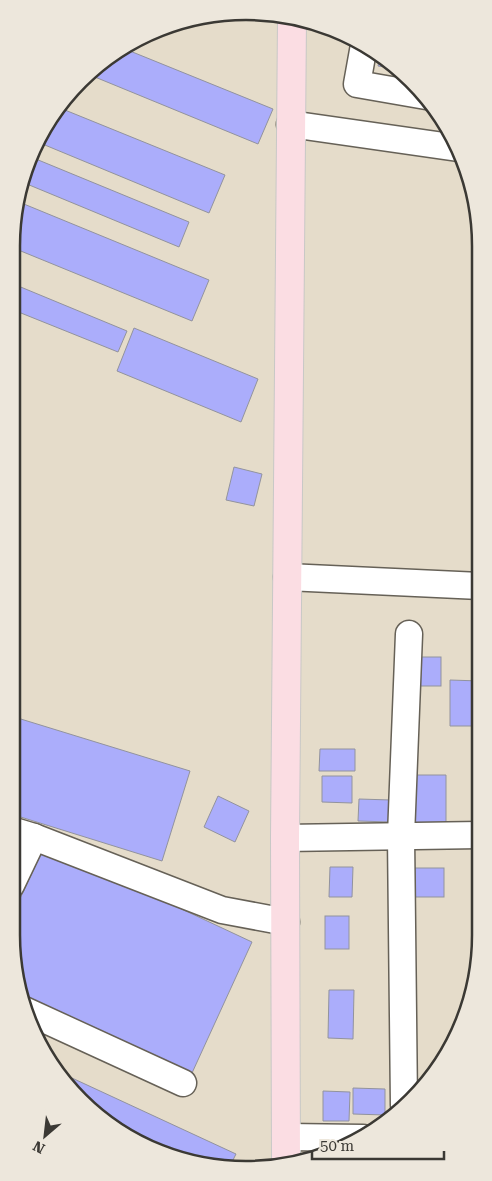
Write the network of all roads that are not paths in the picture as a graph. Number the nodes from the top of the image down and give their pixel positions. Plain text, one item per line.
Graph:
1 (292, 25) edge
2 (363, 52) edge
3 (413, 94) edge
4 (290, 124) junction
5 (449, 147) edge
6 (287, 577) junction
7 (472, 586) edge
8 (409, 634) dead end
9 (22, 833) edge
10 (472, 835) edge
11 (401, 836) junction
12 (285, 838) junction
13 (286, 922) junction
14 (35, 1015) edge
15 (183, 1083) dead end
16 (404, 1097) edge
17 (287, 1137) junction
18 (346, 1138) edge
19 (286, 1157) edge

1 - 4 main road
2 - 3 street
4 - 5 street
4 - 6 main road
6 - 7 street
6 - 12 main road
8 - 11 street
9 - 13 street
10 - 11 street
11 - 12 street
11 - 16 street
12 - 13 main road
13 - 17 main road
14 - 15 street
17 - 18 street
17 - 19 main road

